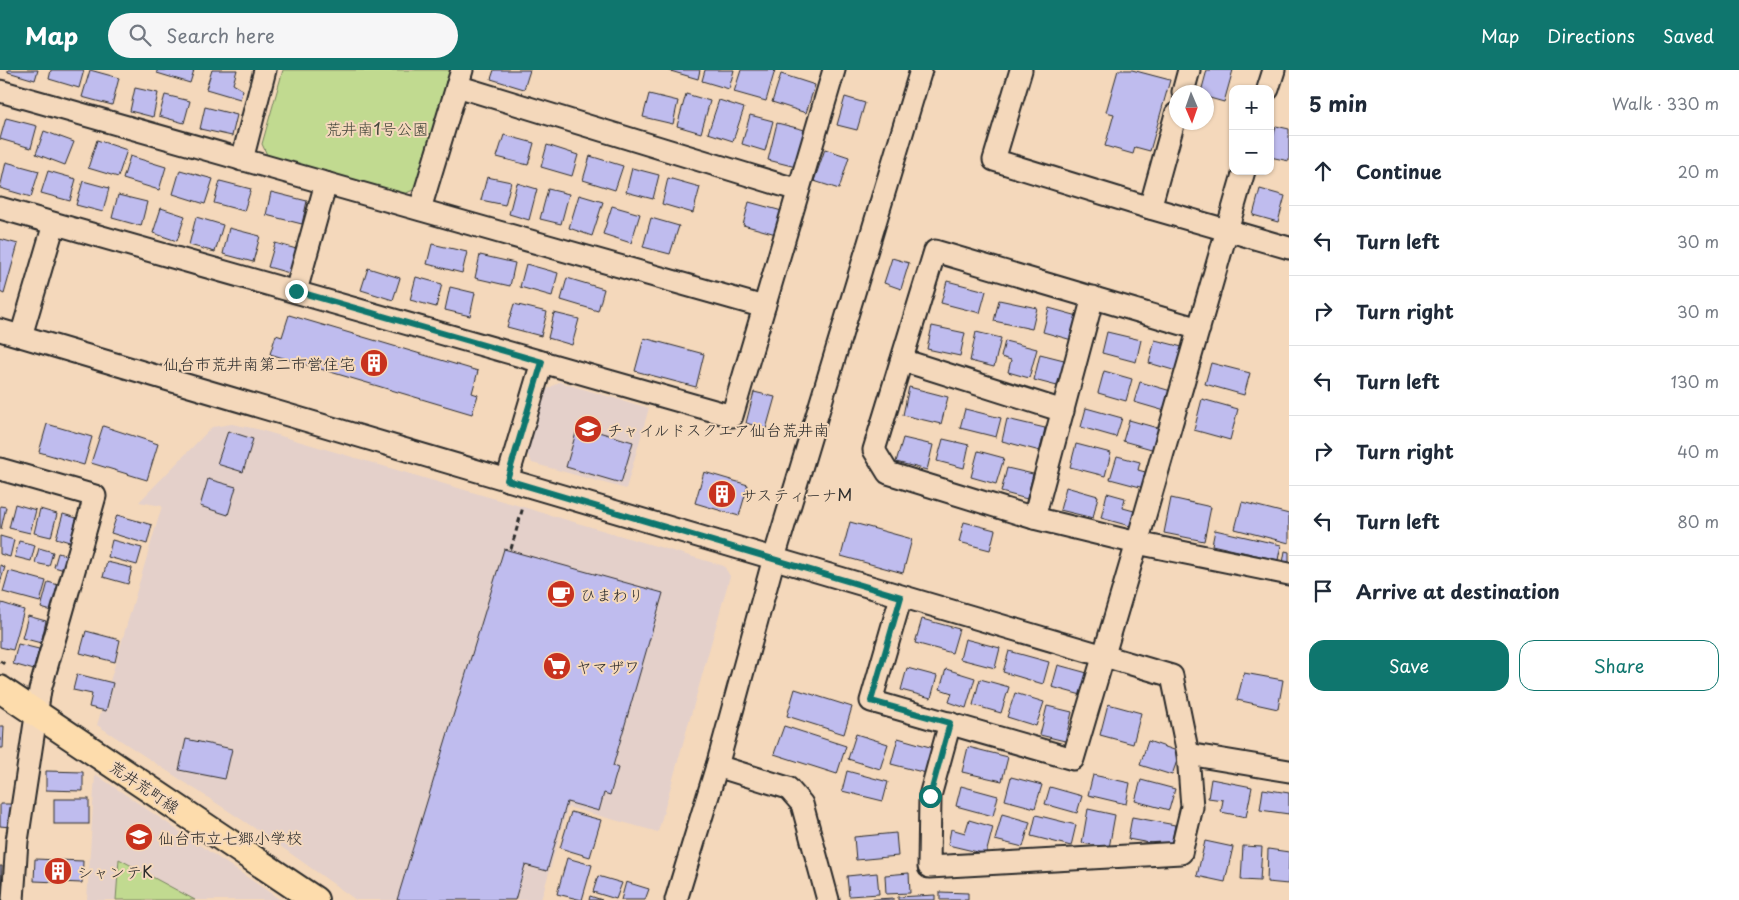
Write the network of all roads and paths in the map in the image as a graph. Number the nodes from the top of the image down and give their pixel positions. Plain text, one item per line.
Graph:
1 (265, 70) edge
2 (834, 70) edge
3 (920, 70) edge
4 (1021, 70) edge
5 (1189, 70) edge
6 (1274, 70) edge
7 (459, 78) edge
8 (1185, 85) edge
9 (1269, 85) edge
10 (0, 91) edge
11 (1172, 130) edge
12 (242, 160) junction
13 (1243, 175) edge
14 (326, 183) junction
15 (798, 190) junction
16 (0, 208) edge
17 (1150, 208) junction
18 (420, 209) junction
19 (54, 224) junction
20 (1227, 230) junction
21 (1289, 248) edge
22 (296, 291) junction
23 (1094, 297) junction
24 (764, 307) junction
25 (1199, 329) junction
26 (0, 330) edge
27 (21, 336) junction
28 (902, 360) junction
29 (542, 362) junction
30 (1063, 411) junction
31 (0, 469) edge
32 (507, 480) junction
33 (524, 503) dead end
34 (1034, 518) junction
35 (1137, 542) junction
36 (511, 549) dead end
37 (774, 558) junction
38 (1289, 574) edge
39 (901, 597) junction
40 (1105, 656) junction
41 (0, 689) edge
42 (37, 713) junction
43 (950, 723) junction
44 (1188, 754) junction
45 (717, 766) junction
46 (1289, 771) edge
47 (9, 840) edge
48 (13, 900) edge
49 (316, 900) edge
50 (676, 900) edge
51 (828, 900) edge

1 - 12 street
2 - 15 street
3 - 37 street
4 - 17 street
5 - 8 street
6 - 9 street
7 - 15 street
7 - 18 street
10 - 12 street
11 - 17 street
12 - 14 street
13 - 20 street
14 - 18 street
14 - 22 street
15 - 24 street
16 - 19 street
17 - 20 street
18 - 24 street
19 - 22 street
19 - 27 street
20 - 21 street
20 - 25 street
22 - 29 street
23 - 25 street
23 - 28 street
23 - 30 street
24 - 29 street
25 - 35 street
26 - 27 street
27 - 32 street
28 - 30 street
28 - 34 street
29 - 32 street
30 - 34 street
31 - 42 street
32 - 37 street
33 - 36 path
34 - 35 street
35 - 38 street
35 - 40 street
37 - 39 street
37 - 45 street
39 - 40 street
39 - 43 street
40 - 43 street
40 - 44 street
41 - 42 main road, 荒井荒町線
42 - 47 street
42 - 49 main road, 荒井荒町線
43 - 44 street
44 - 46 street
45 - 50 street
45 - 51 street
47 - 48 street

